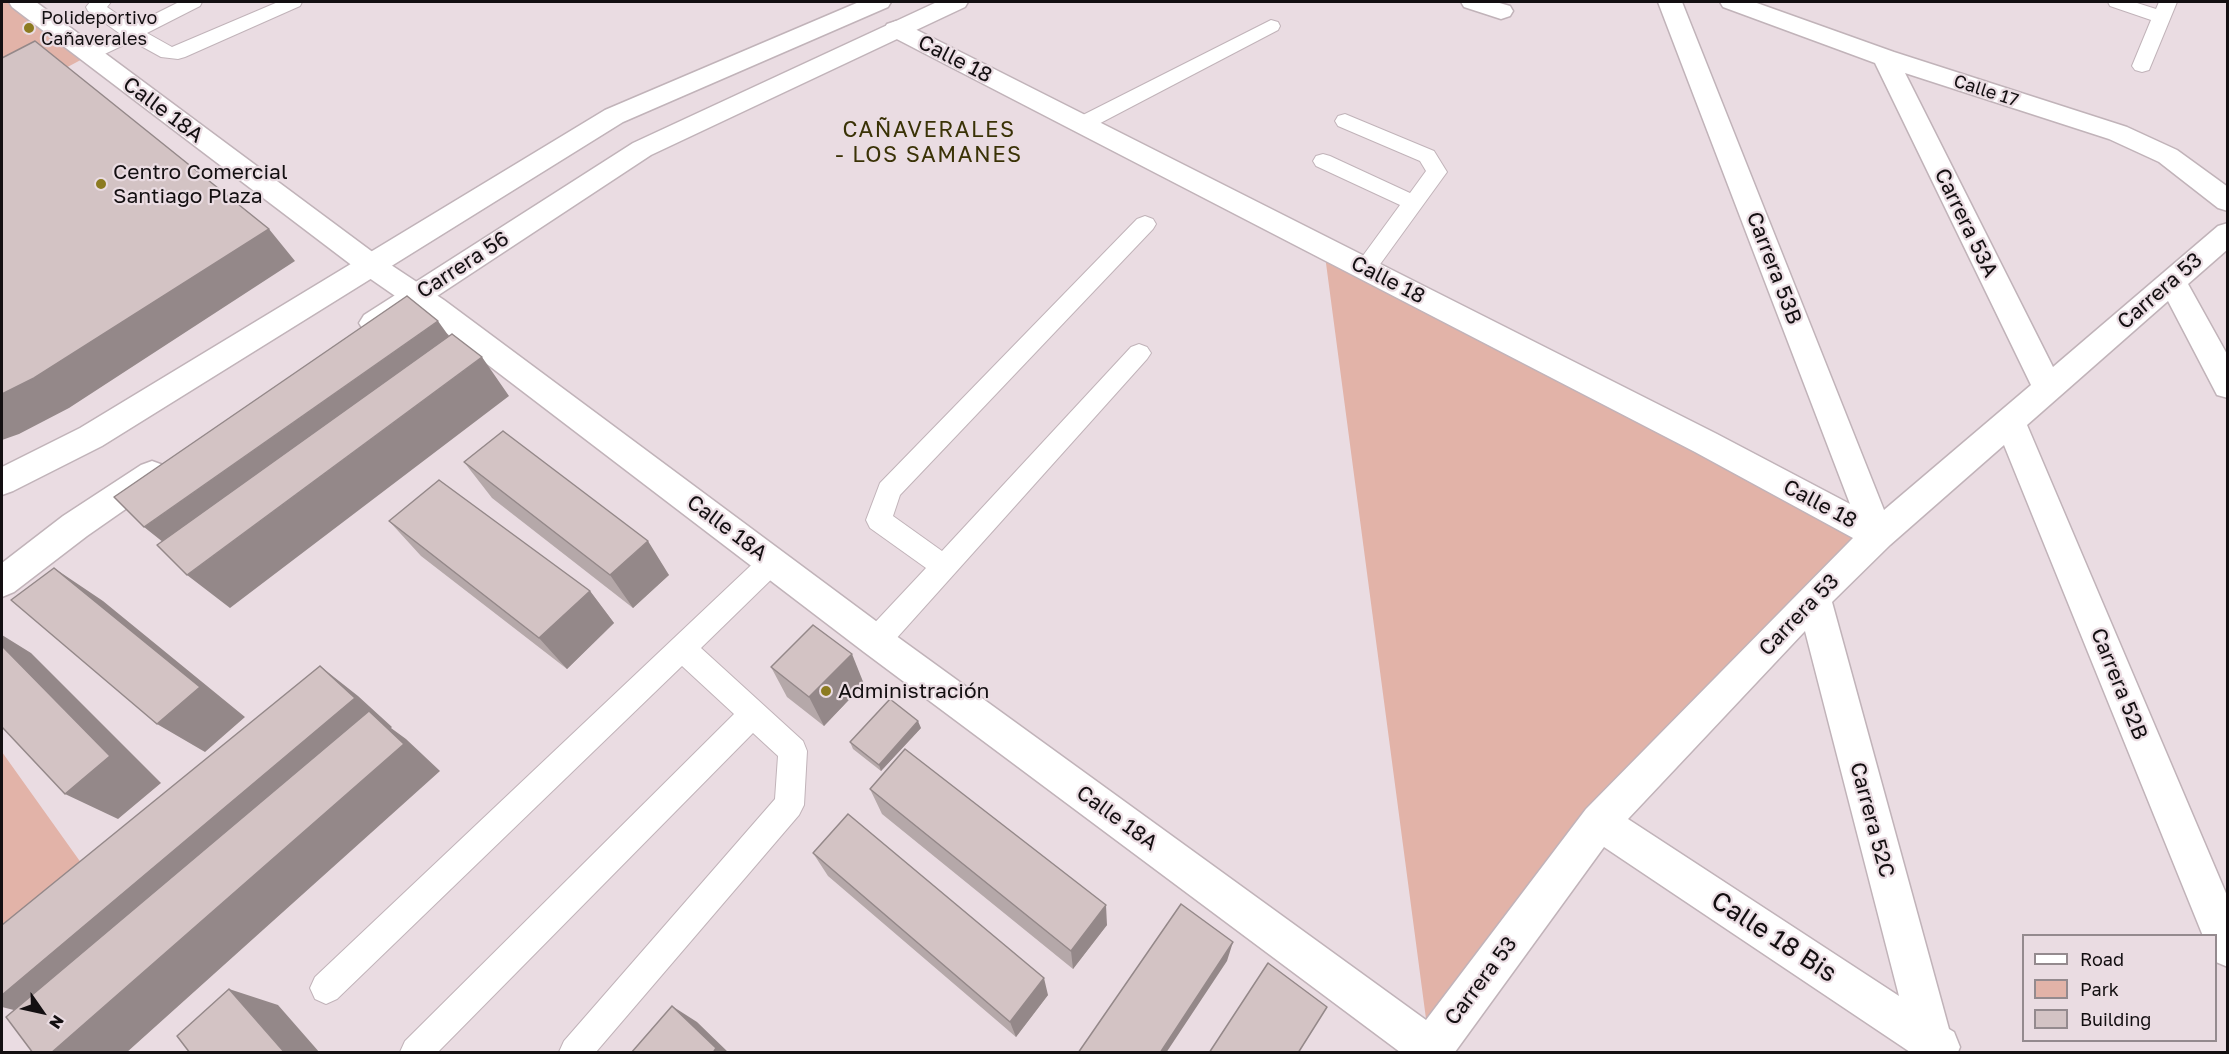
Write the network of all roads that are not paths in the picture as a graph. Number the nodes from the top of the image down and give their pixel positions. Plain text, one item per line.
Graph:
1 (21, 2) edge
2 (102, 2) edge
3 (193, 2) edge
4 (293, 2) edge
5 (877, 2) edge
6 (956, 2) edge
7 (1473, 2) edge
8 (1670, 2) edge
9 (1732, 2) edge
10 (2117, 2) edge
11 (2164, 9) edge
12 (1501, 11) dead end
13 (1271, 26) dead end
14 (896, 29) junction
15 (132, 33) junction
16 (90, 55) junction
17 (1885, 58) junction
18 (2142, 66) dead end
19 (1345, 121) dead end
20 (1082, 124) junction
21 (1323, 161) dead end
22 (2228, 201) edge
23 (1414, 203) junction
24 (1145, 224) dead end
25 (2228, 233) edge
26 (372, 266) junction
27 (1365, 268) junction
28 (2172, 280) junction
29 (416, 295) junction
30 (350, 340) edge
31 (1139, 353) dead end
32 (2228, 386) edge
33 (2048, 388) junction
34 (2010, 421) junction
35 (174, 459) edge
36 (2, 482) edge
37 (1878, 535) junction
38 (772, 562) junction
39 (944, 567) junction
40 (2, 582) edge
41 (1814, 598) junction
42 (876, 641) junction
43 (683, 649) junction
44 (753, 714) junction
45 (1599, 822) junction
46 (2228, 947) edge
47 (327, 988) dead end
48 (1940, 1047) edge
49 (1431, 1051) edge
50 (416, 1053) edge
51 (575, 1053) edge

1 - 16 street, Calle 18A
2 - 15 lane
3 - 15 lane
4 - 15 lane
5 - 26 street
6 - 14 street, Carrera 56
7 - 12 street
8 - 37 street, Carrera 53B
9 - 17 street, Calle 17
10 - 11 lane
11 - 18 lane
13 - 20 lane
14 - 20 street, Calle 18
14 - 29 street, Carrera 56
15 - 16 lane
16 - 26 street, Calle 18A
17 - 22 street, Calle 17
17 - 33 street, Carrera 53A
19 - 23 lane
20 - 27 street, Calle 18
21 - 23 lane
23 - 27 lane
24 - 39 lane
25 - 28 street, Carrera 53
26 - 29 street, Calle 18A
26 - 36 street
27 - 37 street, Calle 18
28 - 32 street
28 - 33 street, Carrera 53
29 - 30 street, Carrera 56
29 - 38 street, Calle 18A
31 - 39 lane
33 - 34 street, Carrera 53
34 - 37 street, Carrera 53
34 - 46 street, Carrera 52B
35 - 40 street
37 - 41 street, Carrera 53
38 - 42 street, Calle 18A
38 - 43 lane
39 - 42 lane
41 - 45 street, Carrera 53
41 - 48 street, Carrera 52C
42 - 49 street, Calle 18A
43 - 44 lane
43 - 47 lane
44 - 50 lane
44 - 51 lane
45 - 48 street, Calle 18 Bis
45 - 49 street, Carrera 53

